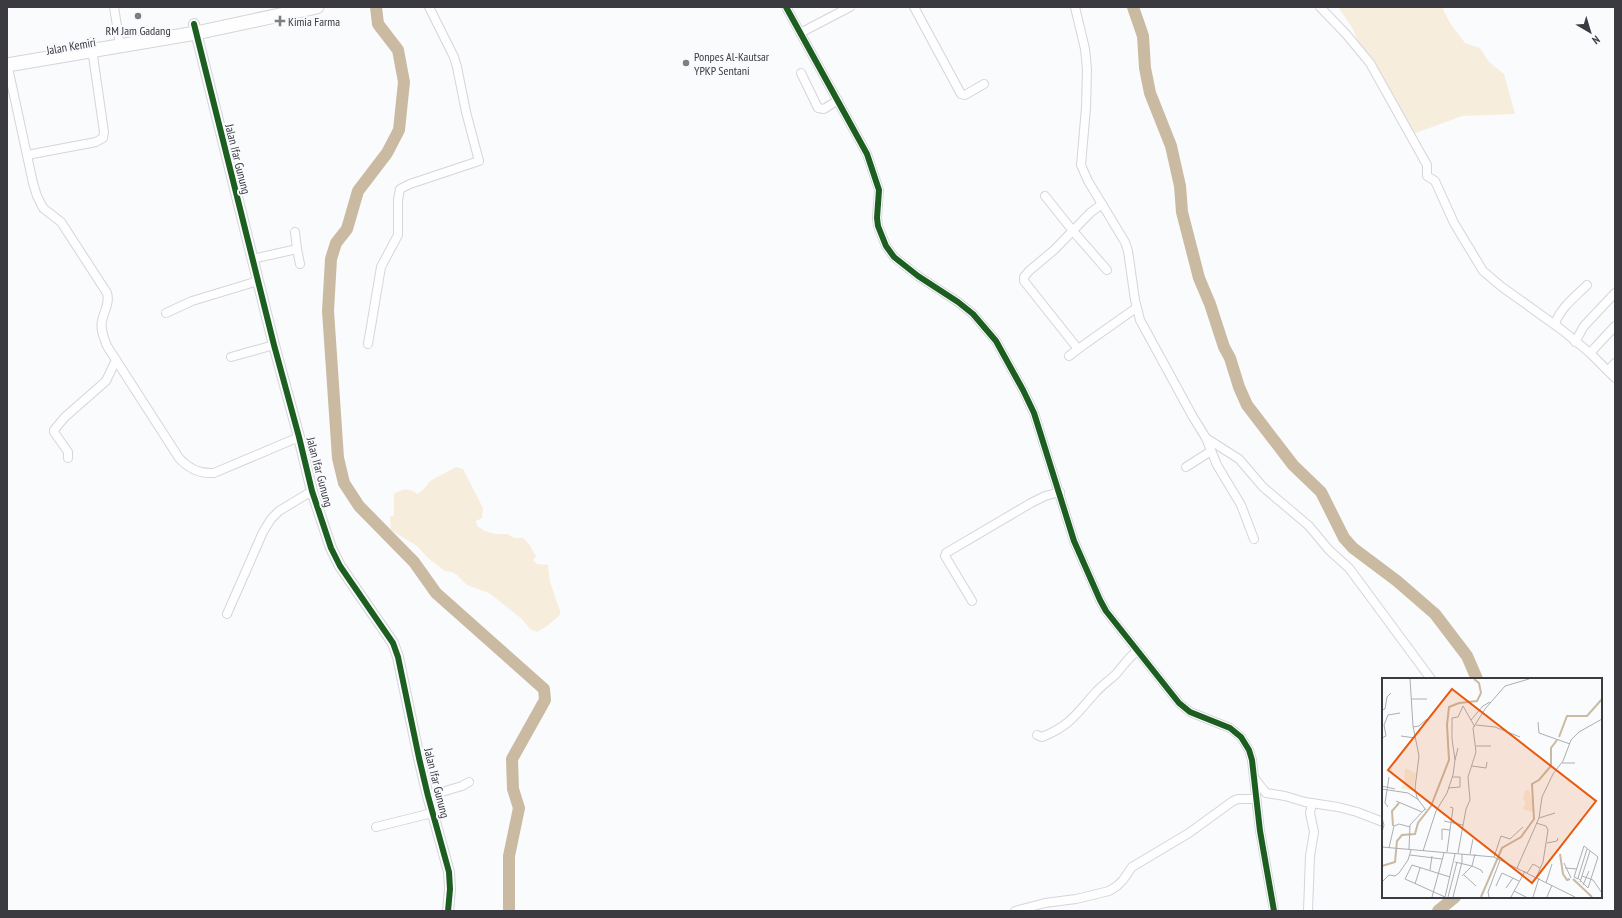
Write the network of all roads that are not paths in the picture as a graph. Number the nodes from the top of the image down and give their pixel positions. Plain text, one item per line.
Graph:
1 (114, 7) edge
2 (277, 7) edge
3 (317, 7) edge
4 (429, 7) edge
5 (786, 7) edge
6 (850, 7) edge
7 (914, 7) edge
8 (1074, 7) edge
9 (1320, 7) edge
10 (195, 29) junction
11 (800, 33) junction
12 (119, 41) junction
13 (92, 46) junction
14 (7, 57) edge
15 (7, 65) edge
16 (801, 73) dead end
17 (984, 84) dead end
18 (838, 100) junction
19 (27, 155) junction
20 (1045, 196) dead end
21 (1102, 204) junction
22 (1073, 231) junction
23 (295, 232) dead end
24 (297, 248) junction
25 (252, 259) junction
26 (300, 264) dead end
27 (1107, 270) dead end
28 (258, 281) junction
29 (1587, 285) dead end
30 (1615, 293) edge
31 (1136, 308) junction
32 (166, 313) dead end
33 (1555, 324) junction
34 (1615, 326) edge
35 (1575, 342) junction
36 (368, 344) dead end
37 (274, 345) junction
38 (1078, 349) junction
39 (1590, 354) junction
40 (1069, 356) dead end
41 (231, 357) dead end
42 (116, 360) junction
43 (1615, 363) edge
44 (1608, 371) junction
45 (1615, 378) edge
46 (299, 438) junction
47 (1206, 438) junction
48 (1211, 451) junction
49 (68, 458) dead end
50 (1186, 467) dead end
51 (312, 491) junction
52 (1060, 492) junction
53 (1254, 539) dead end
54 (972, 601) dead end
55 (227, 614) dead end
56 (1137, 651) junction
57 (1430, 678) edge
58 (1037, 735) dead end
59 (1255, 778) junction
60 (469, 782) dead end
61 (1266, 793) junction
62 (428, 796) junction
63 (1256, 798) junction
64 (1312, 803) junction
65 (432, 813) junction
66 (1382, 822) edge
67 (376, 827) dead end
68 (448, 911) edge
69 (1016, 911) edge
70 (1274, 911) edge
71 (1308, 911) edge

1 - 12 street
2 - 10 highway, Jalan Kemiri
3 - 10 highway, Jalan Kemiri
4 - 36 street
5 - 11 street
6 - 11 street
7 - 17 street
8 - 21 street
9 - 33 street
10 - 12 highway, Jalan Kemiri
10 - 25 street, Jalan Ifar Gunung
11 - 18 street
12 - 13 highway, Jalan Kemiri
13 - 14 highway, Jalan Kemiri
13 - 15 highway, Jalan Kemiri
13 - 19 street
15 - 19 street
16 - 18 street
18 - 52 street
19 - 42 street
20 - 22 street
21 - 22 street
21 - 31 street
22 - 27 street
22 - 38 street
23 - 24 street
24 - 25 street
24 - 26 street
25 - 28 street, Jalan Ifar Gunung
28 - 32 street
28 - 37 street, Jalan Ifar Gunung
29 - 33 street
30 - 35 street
31 - 38 street
31 - 47 street
33 - 35 street
34 - 39 street
35 - 39 street
37 - 41 street
37 - 46 street, Jalan Ifar Gunung
38 - 40 street
39 - 44 street
42 - 46 street
42 - 49 street
43 - 44 street
44 - 45 street
46 - 51 street, Jalan Ifar Gunung
47 - 48 street
47 - 57 street
48 - 50 street
48 - 53 street
51 - 55 street
51 - 62 street, Jalan Ifar Gunung
52 - 54 street
52 - 56 street
56 - 58 street
56 - 59 street
59 - 61 street
59 - 63 street
60 - 62 street
61 - 63 street
61 - 64 street
62 - 65 street, Jalan Ifar Gunung
63 - 69 street
63 - 70 street
64 - 66 street
64 - 71 street
65 - 67 street
65 - 68 street, Jalan Ifar Gunung

